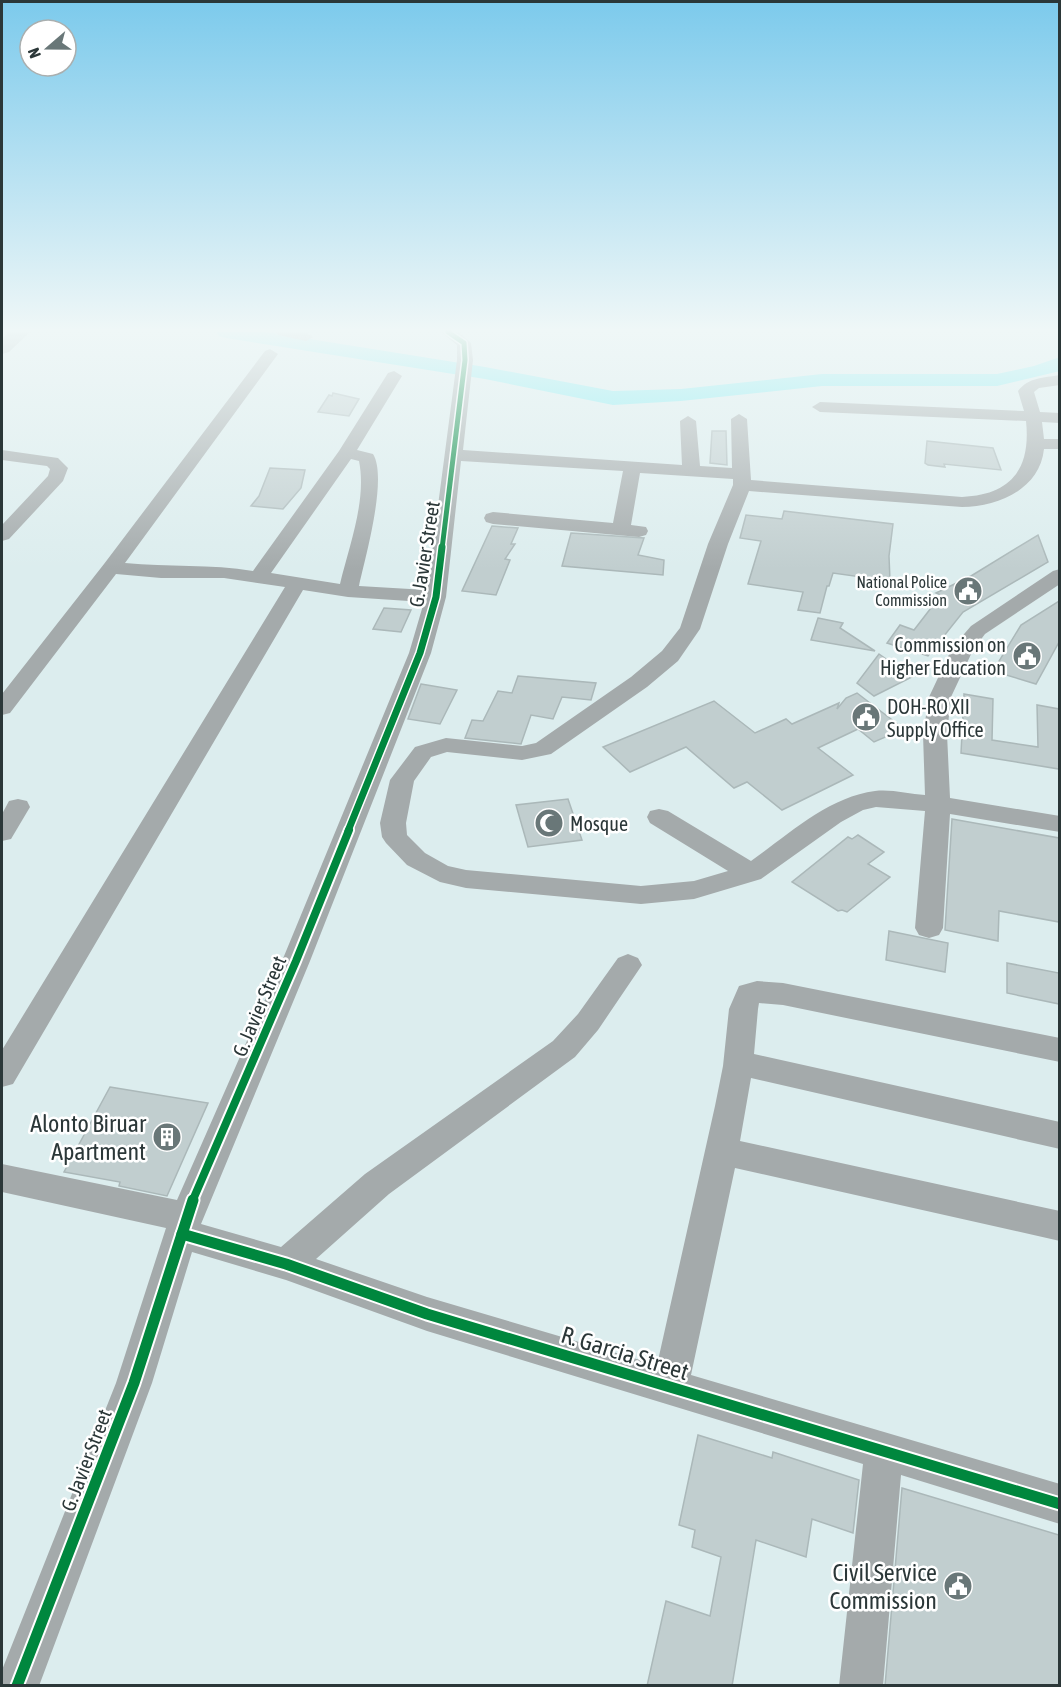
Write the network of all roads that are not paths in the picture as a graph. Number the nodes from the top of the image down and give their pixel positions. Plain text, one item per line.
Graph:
1 (228, 411) edge
2 (373, 411) edge
3 (460, 411) edge
4 (900, 411) edge
5 (1032, 411) edge
6 (1034, 417) junction
7 (1059, 418) edge
8 (739, 419) dead end
9 (688, 421) dead end
10 (1035, 444) junction
11 (1059, 444) edge
12 (347, 452) junction
13 (455, 454) junction
14 (2, 456) edge
15 (633, 465) junction
16 (691, 470) junction
17 (742, 479) junction
18 (493, 518) dead end
19 (2, 535) edge
20 (111, 568) junction
21 (1059, 575) edge
22 (258, 578) junction
23 (297, 584) junction
24 (348, 591) junction
25 (436, 597) junction
26 (2, 708) edge
27 (938, 804) junction
28 (18, 807) dead end
29 (659, 817) dead end
30 (1059, 824) edge
31 (2, 833) edge
32 (752, 873) junction
33 (929, 928) dead end
34 (628, 965) dead end
35 (1059, 1050) edge
36 (738, 1063) junction
37 (2, 1075) edge
38 (1059, 1136) edge
39 (722, 1151) junction
40 (2, 1178) edge
41 (184, 1226) junction
42 (1059, 1226) edge
43 (286, 1264) junction
44 (670, 1386) junction
45 (884, 1451) junction
46 (1059, 1504) edge
47 (17, 1686) edge
48 (861, 1686) edge

1 - 20 street
2 - 12 street
3 - 13 street, G. Javier Street
4 - 6 street
5 - 6 street
6 - 7 street
6 - 10 street
8 - 17 street
9 - 16 street
10 - 11 street
10 - 17 street
12 - 22 street
12 - 24 street
13 - 15 street
13 - 25 street, G. Javier Street
14 - 19 street
15 - 16 street
15 - 18 street
16 - 17 street
17 - 32 street
20 - 22 street
20 - 26 street
21 - 27 street
22 - 23 street
23 - 24 street
23 - 37 street
24 - 25 street
25 - 41 street, G. Javier Street
27 - 30 street
27 - 32 street
27 - 33 street
28 - 31 street
29 - 32 street
34 - 43 street
35 - 36 street
36 - 38 street
36 - 39 street
39 - 42 street
39 - 44 street
40 - 41 street, R. Garcia Street
41 - 43 street, R. Garcia Street
41 - 47 street, G. Javier Street
43 - 44 street, R. Garcia Street
44 - 45 street, R. Garcia Street
45 - 46 street, R. Garcia Street
45 - 48 street

